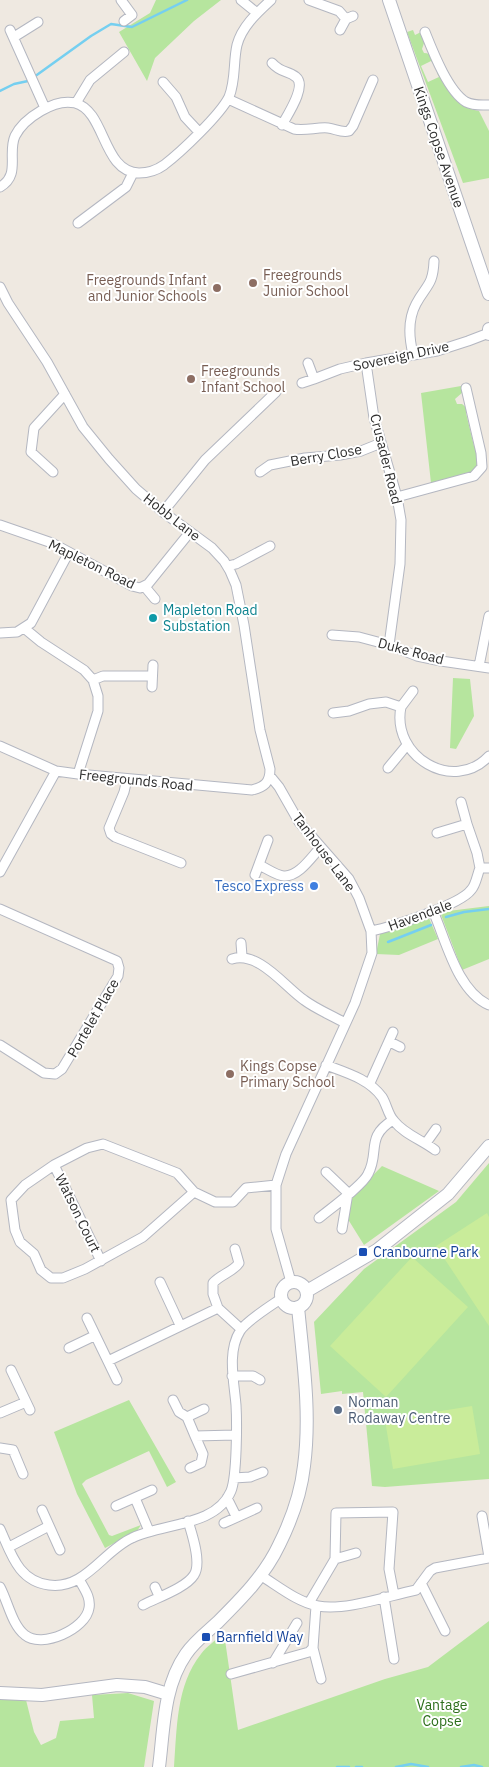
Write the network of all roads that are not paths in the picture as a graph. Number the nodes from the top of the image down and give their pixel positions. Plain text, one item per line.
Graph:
1 (121, 0) edge
2 (241, 0) edge
3 (271, 0) edge
4 (309, 0) edge
5 (389, 0) edge
6 (257, 13) junction
7 (124, 21) dead end
8 (38, 22) dead end
9 (340, 30) dead end
10 (425, 32) dead end
11 (121, 59) dead end
12 (275, 71) dead end
13 (163, 82) dead end
14 (367, 84) dead end
15 (228, 99) junction
16 (76, 103) junction
17 (489, 105) edge
18 (45, 108) junction
19 (282, 124) junction
20 (200, 132) junction
21 (133, 172) junction
22 (0, 187) edge
23 (79, 223) dead end
24 (434, 262) dead end
25 (0, 287) edge
26 (489, 294) edge
27 (489, 328) edge
28 (489, 334) edge
29 (412, 354) junction
30 (308, 363) dead end
31 (366, 363) junction
32 (314, 379) junction
33 (302, 383) dead end
34 (466, 388) dead end
35 (276, 392) dead end
36 (65, 394) junction
37 (381, 443) junction
38 (53, 472) dead end
39 (260, 472) dead end
40 (397, 497) junction
41 (163, 512) junction
42 (0, 525) edge
43 (190, 532) junction
44 (270, 546) dead end
45 (69, 552) junction
46 (228, 566) junction
47 (145, 587) junction
48 (155, 599) dead end
49 (489, 616) edge
50 (24, 628) junction
51 (0, 633) edge
52 (332, 635) dead end
53 (389, 645) junction
54 (153, 665) dead end
55 (479, 666) junction
56 (489, 668) edge
57 (152, 676) junction
58 (93, 680) junction
59 (152, 687) dead end
60 (413, 691) dead end
61 (402, 707) junction
62 (333, 713) dead end
63 (407, 745) junction
64 (0, 746) edge
65 (489, 756) edge
66 (388, 768) dead end
67 (56, 771) junction
68 (78, 774) junction
69 (270, 776) junction
70 (127, 779) junction
71 (461, 802) dead end
72 (467, 824) junction
73 (437, 833) dead end
74 (268, 840) dead end
75 (321, 847) junction
76 (177, 863) dead end
77 (259, 865) junction
78 (484, 868) edge
79 (0, 872) edge
80 (255, 875) dead end
81 (0, 909) edge
82 (433, 911) junction
83 (371, 931) junction
84 (242, 943) dead end
85 (242, 956) junction
86 (232, 959) dead end
87 (489, 1005) edge
88 (345, 1023) junction
89 (394, 1032) dead end
90 (390, 1042) junction
91 (0, 1045) edge
92 (400, 1047) dead end
93 (326, 1065) junction
94 (370, 1083) junction
95 (393, 1120) junction
96 (436, 1130) dead end
97 (426, 1143) junction
98 (489, 1146) edge
99 (435, 1150) dead end
100 (54, 1166) junction
101 (326, 1172) dead end
102 (276, 1185) junction
103 (194, 1192) junction
104 (348, 1193) junction
105 (319, 1218) dead end
106 (342, 1228) dead end
107 (235, 1249) dead end
108 (101, 1260) junction
109 (160, 1282) dead end
110 (291, 1282) junction
111 (307, 1290) junction
112 (282, 1298) junction
113 (298, 1307) junction
114 (218, 1308) junction
115 (87, 1318) dead end
116 (180, 1325) junction
117 (241, 1329) junction
118 (94, 1336) junction
119 (69, 1348) dead end
120 (108, 1361) junction
121 (11, 1370) dead end
122 (232, 1376) junction
123 (257, 1376) dead end
124 (117, 1380) dead end
125 (173, 1400) dead end
126 (204, 1409) dead end
127 (0, 1413) edge
128 (187, 1417) junction
129 (235, 1435) junction
130 (196, 1436) junction
131 (0, 1448) edge
132 (190, 1468) dead end
133 (263, 1472) dead end
134 (23, 1474) dead end
135 (234, 1478) junction
136 (152, 1490) dead end
137 (135, 1498) junction
138 (227, 1498) junction
139 (116, 1506) dead end
140 (257, 1508) dead end
141 (42, 1510) dead end
142 (236, 1516) junction
143 (482, 1516) dead end
144 (188, 1521) junction
145 (224, 1523) dead end
146 (49, 1526) junction
147 (0, 1529) edge
148 (149, 1531) junction
149 (8, 1547) junction
150 (60, 1550) dead end
151 (356, 1553) dead end
152 (489, 1558) edge
153 (335, 1559) junction
154 (260, 1575) junction
155 (80, 1579) junction
156 (421, 1584) junction
157 (155, 1587) dead end
158 (0, 1588) edge
159 (394, 1595) junction
160 (159, 1596) junction
161 (384, 1597) junction
162 (313, 1604) junction
163 (143, 1605) dead end
164 (297, 1623) dead end
165 (445, 1631) dead end
166 (313, 1648) junction
167 (394, 1658) dead end
168 (273, 1663) junction
169 (231, 1674) dead end
170 (321, 1679) dead end
171 (0, 1693) edge
172 (168, 1694) junction
173 (160, 1761) edge

1 - 7 street
2 - 6 street
3 - 6 street
4 - 9 street
5 - 26 street, Kings Copse Avenue
6 - 15 street
8 - 18 street
10 - 17 street
11 - 16 street
12 - 19 street
13 - 20 street
14 - 19 street
15 - 19 street
15 - 20 street
16 - 18 street
16 - 21 street
18 - 22 street
20 - 21 street
21 - 23 street
24 - 29 street
25 - 36 street, Hobb Lane
27 - 28 street
28 - 29 street, Sovereign Drive
29 - 31 street, Sovereign Drive
30 - 32 street
31 - 32 street, Sovereign Drive
31 - 37 street, Crusader Road
32 - 33 street, Sovereign Drive
34 - 40 street
35 - 41 street
36 - 38 street
36 - 41 street, Hobb Lane
37 - 39 street, Berry Close
37 - 40 street, Crusader Road
40 - 53 street, Crusader Road
41 - 43 street, Hobb Lane
42 - 45 street, Mapleton Road
43 - 46 street, Hobb Lane
43 - 47 street, Mapleton Road
44 - 46 street
45 - 47 street, Mapleton Road
45 - 50 street
46 - 69 street, Hobb Lane
47 - 48 street
49 - 55 street
50 - 51 street
50 - 58 street
52 - 53 street, Duke Road
53 - 55 street, Duke Road
54 - 57 street
55 - 56 street, Duke Road
57 - 58 street
57 - 59 street
58 - 68 street
60 - 61 street
61 - 62 street
61 - 63 street
63 - 65 street
63 - 66 street
64 - 67 street, Freegrounds Road
67 - 68 street, Freegrounds Road
67 - 79 street
68 - 70 street, Freegrounds Road
69 - 70 street, Freegrounds Road
69 - 75 street, Tanhouse Lane
70 - 76 street
71 - 72 street, Havendale
72 - 73 street
72 - 78 street, Havendale
74 - 77 street
75 - 77 street
75 - 83 street, Tanhouse Lane
77 - 80 street
78 - 82 street, Havendale
81 - 91 street, Portelet Place
82 - 83 street, Havendale
82 - 87 street
83 - 88 street, Tanhouse Lane
84 - 85 street
85 - 86 street
85 - 88 street
88 - 93 street, Tanhouse Lane
89 - 90 street
90 - 92 street
90 - 94 street
93 - 94 street
93 - 102 street, Tanhouse Lane
94 - 95 street
95 - 97 street
95 - 104 street
96 - 97 street
97 - 99 street
98 - 111 street
100 - 103 street
100 - 108 street, Watson Court
100 - 108 street
101 - 104 street
102 - 103 street
102 - 110 street, Tanhouse Lane
103 - 108 street
104 - 105 street
104 - 106 street
107 - 114 street
109 - 116 street
110 - 111 street
110 - 112 street
111 - 113 street
112 - 113 street
112 - 117 street
113 - 154 street
114 - 116 street
114 - 117 street
115 - 118 street
116 - 120 street
117 - 122 street
118 - 119 street
118 - 120 street
120 - 124 street
121 - 127 street
122 - 123 street
122 - 129 street
125 - 128 street
126 - 128 street
128 - 130 street
129 - 130 street
129 - 135 street
130 - 132 street
131 - 134 street
133 - 135 street
135 - 138 street
136 - 137 street
137 - 139 street
137 - 148 street
138 - 142 street
138 - 144 street
140 - 142 street
141 - 146 street
142 - 145 street
143 - 152 street
144 - 148 street
144 - 160 street
146 - 149 street
146 - 150 street
147 - 149 street
148 - 155 street
149 - 155 street
151 - 153 street
152 - 156 street
153 - 159 street
153 - 162 street
154 - 162 street
154 - 172 street
155 - 158 street
156 - 159 street
156 - 165 street
157 - 160 street
159 - 161 street
160 - 163 street
161 - 162 street
161 - 167 street
162 - 166 street
164 - 168 street
166 - 168 street
166 - 170 street
168 - 169 street
171 - 172 street
172 - 173 street

